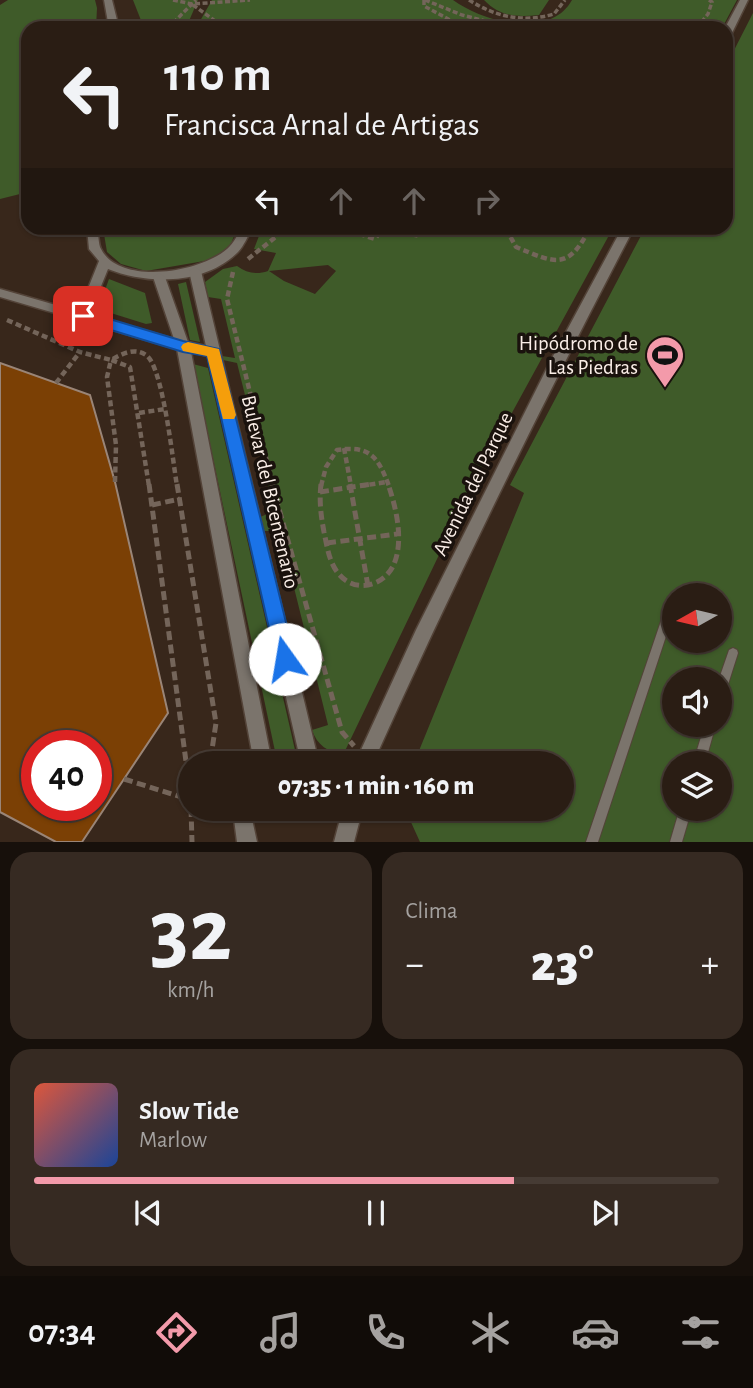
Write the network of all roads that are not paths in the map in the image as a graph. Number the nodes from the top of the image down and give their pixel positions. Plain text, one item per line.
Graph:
1 (108, 0) edge
2 (744, 0) edge
3 (112, 21) edge
4 (733, 21) edge
5 (93, 235) edge
6 (245, 235) edge
7 (624, 235) edge
8 (105, 261) junction
9 (195, 271) junction
10 (159, 276) junction
11 (0, 293) edge
12 (83, 316) junction
13 (183, 346) junction
14 (214, 352) junction
15 (662, 633) edge
16 (733, 653) dead end
17 (729, 667) edge
18 (261, 751) edge
19 (307, 751) edge
20 (370, 751) edge
21 (243, 821) edge
22 (349, 821) edge
23 (351, 821) edge
24 (682, 821) edge
25 (247, 842) edge
26 (344, 842) edge
27 (357, 842) edge
28 (592, 842) edge
29 (676, 842) edge

1 - 3 street
2 - 4 street
5 - 8 street
6 - 9 street
7 - 20 street, Avenida del Parque
8 - 10 street
8 - 12 street
9 - 10 street
9 - 14 street, Bulevar del Bicentenario
10 - 13 street
11 - 12 street
12 - 13 street
13 - 14 street
13 - 18 street
14 - 19 street, Bulevar del Bicentenario
15 - 28 lane
16 - 17 lane
21 - 25 street
22 - 26 street
23 - 27 street
24 - 29 lane

